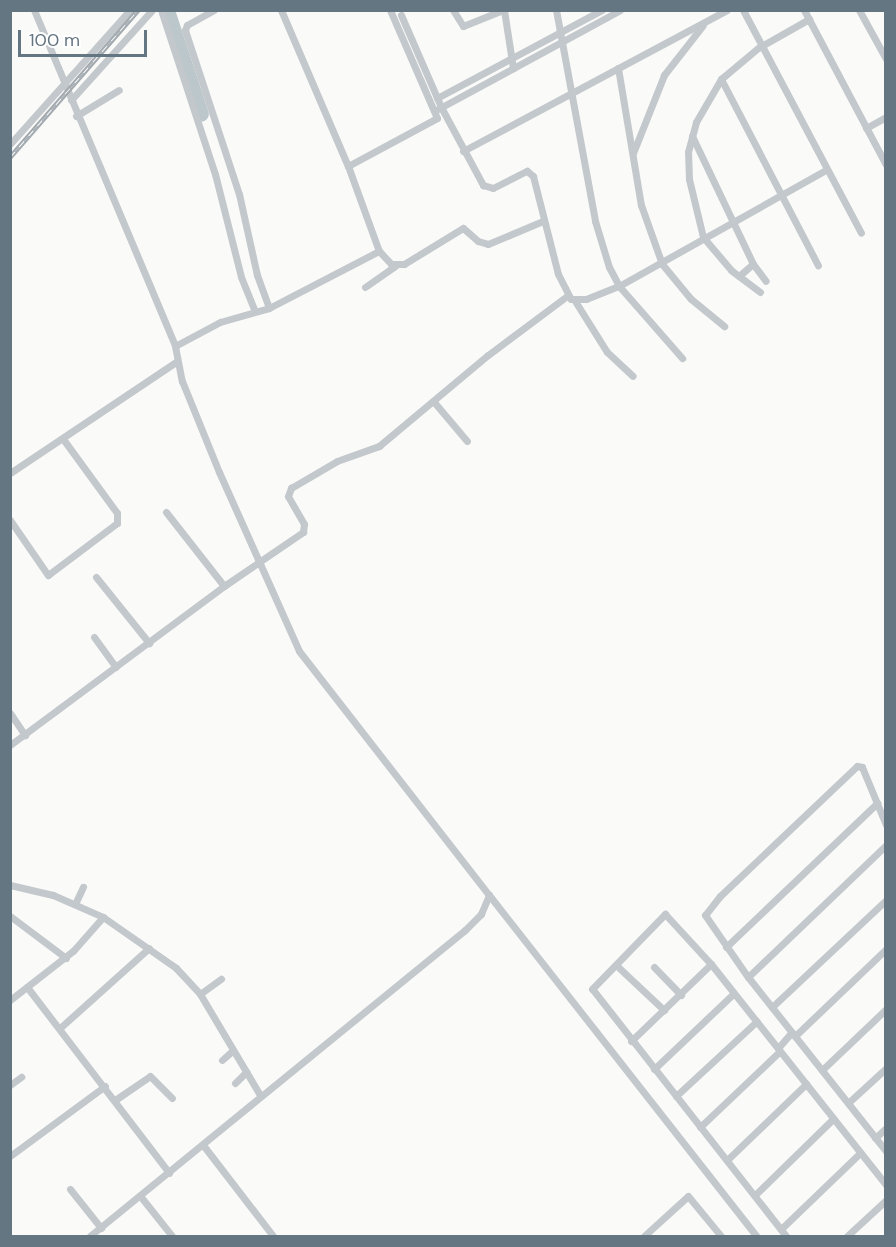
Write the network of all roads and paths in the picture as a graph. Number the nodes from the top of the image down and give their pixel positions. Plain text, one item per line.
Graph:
1 (34, 10) edge
2 (130, 10) edge
3 (152, 10) edge
4 (161, 10) edge
5 (214, 10) edge
6 (281, 10) edge
7 (390, 10) edge
8 (453, 10) edge
9 (503, 10) edge
10 (556, 10) edge
11 (602, 10) edge
12 (620, 10) edge
13 (727, 10) edge
14 (738, 10) edge
15 (743, 10) edge
16 (804, 10) edge
17 (860, 10) edge
18 (402, 15) dead end
19 (809, 20) junction
20 (706, 22) junction
21 (559, 34) junction
22 (561, 43) junction
23 (761, 48) junction
24 (510, 57) junction
25 (885, 58) edge
26 (513, 68) junction
27 (618, 68) junction
28 (721, 79) junction
29 (64, 80) junction
30 (119, 90) dead end
31 (571, 92) junction
32 (437, 98) junction
33 (71, 100) junction
34 (439, 113) junction
35 (76, 116) junction
36 (885, 117) edge
37 (866, 128) junction
38 (692, 136) junction
39 (10, 144) edge
40 (463, 151) junction
41 (632, 156) junction
42 (885, 165) edge
43 (348, 166) junction
44 (826, 170) junction
45 (778, 194) junction
46 (735, 220) junction
47 (543, 221) junction
48 (861, 232) dead end
49 (703, 237) junction
50 (379, 250) junction
51 (662, 264) junction
52 (753, 264) junction
53 (395, 266) junction
54 (818, 266) dead end
55 (739, 276) junction
56 (766, 281) dead end
57 (619, 286) junction
58 (365, 287) dead end
59 (760, 292) dead end
60 (567, 296) junction
61 (575, 301) junction
62 (268, 308) junction
63 (256, 311) junction
64 (724, 326) dead end
65 (175, 346) junction
66 (682, 358) dead end
67 (176, 362) junction
68 (633, 376) dead end
69 (434, 402) junction
70 (63, 439) junction
71 (466, 441) dead end
72 (10, 473) edge
73 (166, 513) dead end
74 (10, 519) edge
75 (261, 561) junction
76 (96, 577) dead end
77 (224, 586) junction
78 (94, 637) dead end
79 (149, 643) junction
80 (116, 667) junction
81 (10, 713) edge
82 (25, 735) junction
83 (10, 745) edge
84 (877, 803) junction
85 (885, 825) edge
86 (885, 845) edge
87 (10, 885) edge
88 (83, 887) dead end
89 (488, 898) junction
90 (76, 900) junction
91 (885, 900) edge
92 (10, 916) edge
93 (103, 917) junction
94 (726, 947) junction
95 (149, 948) junction
96 (885, 949) edge
97 (66, 958) junction
98 (711, 964) junction
99 (615, 965) junction
100 (654, 967) dead end
101 (748, 976) junction
102 (221, 979) dead end
103 (27, 987) junction
104 (205, 990) junction
105 (735, 993) junction
106 (681, 994) junction
107 (10, 1000) edge
108 (772, 1007) junction
109 (885, 1009) edge
110 (664, 1010) junction
111 (757, 1021) junction
112 (61, 1027) junction
113 (793, 1033) junction
114 (632, 1041) junction
115 (779, 1048) junction
116 (232, 1051) junction
117 (222, 1060) dead end
118 (885, 1068) edge
119 (654, 1069) junction
120 (822, 1070) junction
121 (246, 1072) junction
122 (21, 1077) dead end
123 (235, 1083) dead end
124 (806, 1084) junction
125 (10, 1085) edge
126 (105, 1086) junction
127 (261, 1095) junction
128 (676, 1096) junction
129 (172, 1098) dead end
130 (115, 1100) junction
131 (848, 1103) junction
132 (833, 1119) junction
133 (700, 1126) junction
134 (885, 1128) edge
135 (875, 1138) junction
136 (203, 1145) junction
137 (885, 1151) edge
138 (860, 1153) junction
139 (10, 1156) edge
140 (726, 1160) junction
141 (169, 1173) junction
142 (885, 1185) edge
143 (70, 1189) dead end
144 (755, 1195) junction
145 (141, 1197) junction
146 (885, 1200) edge
147 (101, 1228) junction
148 (781, 1229) junction
149 (718, 1235) edge
150 (90, 1236) edge
151 (172, 1236) edge
152 (273, 1236) edge
153 (644, 1236) edge
154 (756, 1236) edge
155 (786, 1236) edge
156 (847, 1236) edge

1 - 29 street
2 - 29 street
3 - 33 street
4 - 63 street
5 - 62 street
6 - 43 street
7 - 34 street
8 - 9 street
9 - 24 street
10 - 21 street
11 - 21 street
12 - 22 street
13 - 20 street
14 - 23 street
15 - 23 street
16 - 19 street
17 - 25 street
18 - 32 street
19 - 23 street
19 - 37 street
20 - 27 street
20 - 41 street
21 - 22 street
21 - 24 street
22 - 26 street
22 - 31 street
23 - 28 street
23 - 44 street
24 - 26 street
24 - 32 street
26 - 34 street
27 - 31 street
27 - 41 street
28 - 38 street
28 - 45 street
29 - 33 street
29 - 39 street
30 - 35 street
31 - 40 street
31 - 57 street
32 - 34 street
33 - 35 street
34 - 40 street
34 - 43 street
35 - 65 street
36 - 37 street
37 - 42 street
38 - 46 street
38 - 49 street
40 - 47 street
41 - 51 street
43 - 50 street
44 - 45 street
44 - 48 street
45 - 46 street
45 - 54 street
46 - 49 street
46 - 52 street
47 - 53 street
47 - 60 street
49 - 51 street
49 - 55 street
50 - 53 street
50 - 62 street
51 - 57 street
51 - 64 street
52 - 55 street
52 - 56 street
53 - 58 street
55 - 59 street
57 - 61 street
57 - 66 street
60 - 61 street
60 - 69 street
61 - 68 street
62 - 63 street
63 - 65 street
65 - 67 street
67 - 70 street
67 - 75 street
69 - 71 street
69 - 75 street
70 - 72 street
70 - 74 street
73 - 77 street
75 - 77 street
75 - 89 street
76 - 79 street
77 - 79 street
78 - 80 street
79 - 80 street
80 - 82 street
81 - 82 street
82 - 83 street
84 - 85 street
84 - 94 street
84 - 94 street
86 - 101 street
87 - 90 street
88 - 90 street
89 - 127 street
89 - 154 street
90 - 93 street
91 - 108 street
92 - 97 street
93 - 95 street
93 - 97 street
94 - 101 street
95 - 104 street
95 - 112 street
96 - 113 street
97 - 103 street
98 - 99 street
98 - 105 street
98 - 106 street
99 - 110 street
99 - 114 street
100 - 106 street
101 - 108 street
102 - 104 street
103 - 107 street
103 - 112 street
104 - 116 street
105 - 111 street
105 - 119 street
106 - 110 street
108 - 113 street
109 - 120 street
110 - 114 street
111 - 115 street
111 - 128 street
112 - 126 street
113 - 115 street
113 - 120 street
114 - 119 street
115 - 124 street
115 - 133 street
116 - 117 street
116 - 121 street
118 - 131 street
119 - 128 street
120 - 131 street
121 - 123 street
121 - 127 street
122 - 125 street
124 - 132 street
124 - 140 street
126 - 130 street
126 - 139 street
127 - 136 street
128 - 133 street
129 - 130 street
130 - 141 street
131 - 135 street
132 - 138 street
132 - 144 street
133 - 140 street
134 - 135 street
135 - 137 street
136 - 141 street
136 - 152 street
138 - 142 street
138 - 148 street
140 - 144 street
141 - 145 street
143 - 147 street
144 - 148 street
145 - 147 street
145 - 151 street
146 - 156 street
147 - 150 street
148 - 155 street
149 - 153 street

